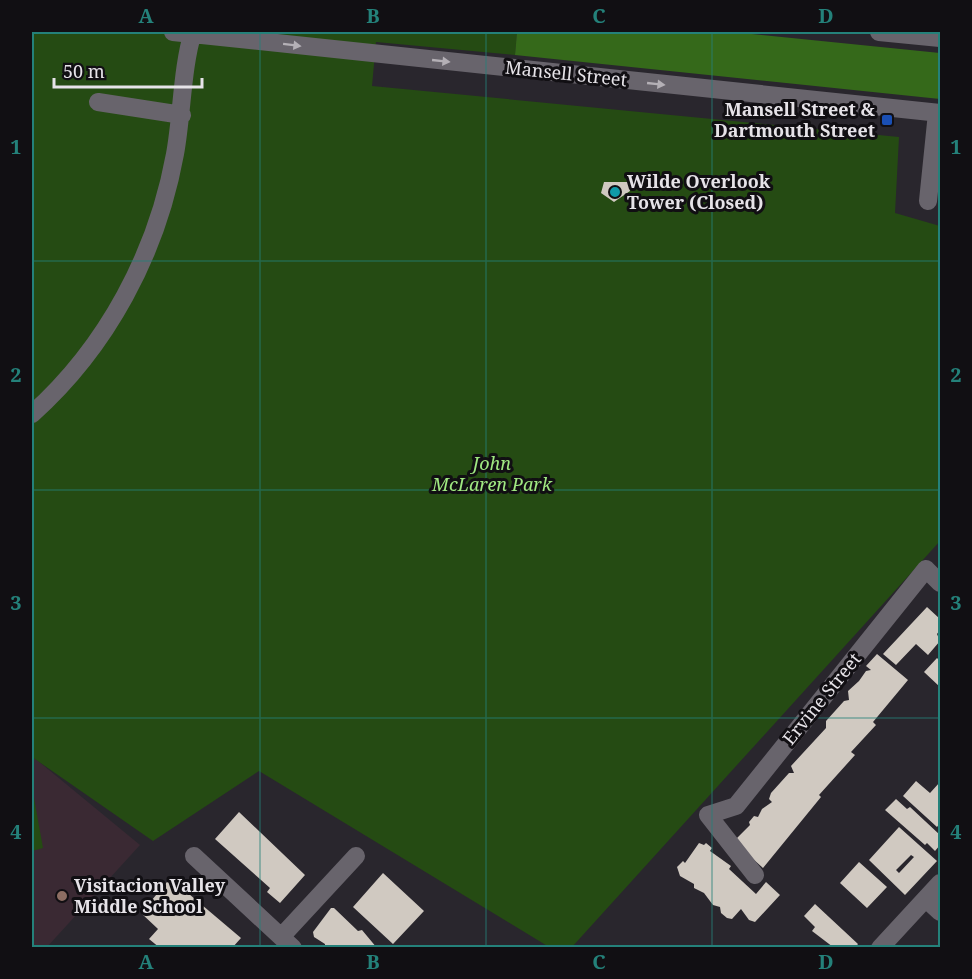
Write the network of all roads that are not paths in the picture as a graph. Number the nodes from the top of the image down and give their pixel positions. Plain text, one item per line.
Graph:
1 (174, 32) edge
2 (193, 32) edge
3 (879, 32) edge
4 (940, 38) edge
5 (98, 102) dead end
6 (939, 113) edge
7 (182, 115) junction
8 (928, 201) dead end
9 (32, 414) edge
10 (940, 583) edge
11 (194, 856) dead end
12 (356, 856) dead end
13 (754, 875) dead end
14 (940, 883) edge
15 (926, 899) junction
16 (940, 912) edge
17 (287, 942) edge
18 (880, 948) edge

1 - 2 street, Mansell Street
2 -> 6 street, Mansell Street
2 - 7 street
3 - 4 street
5 - 7 street
6 - 8 street
7 - 9 street
10 - 13 street, Ervine Street
11 - 17 street
12 - 17 street
14 - 15 street
15 - 16 street
15 - 18 street

